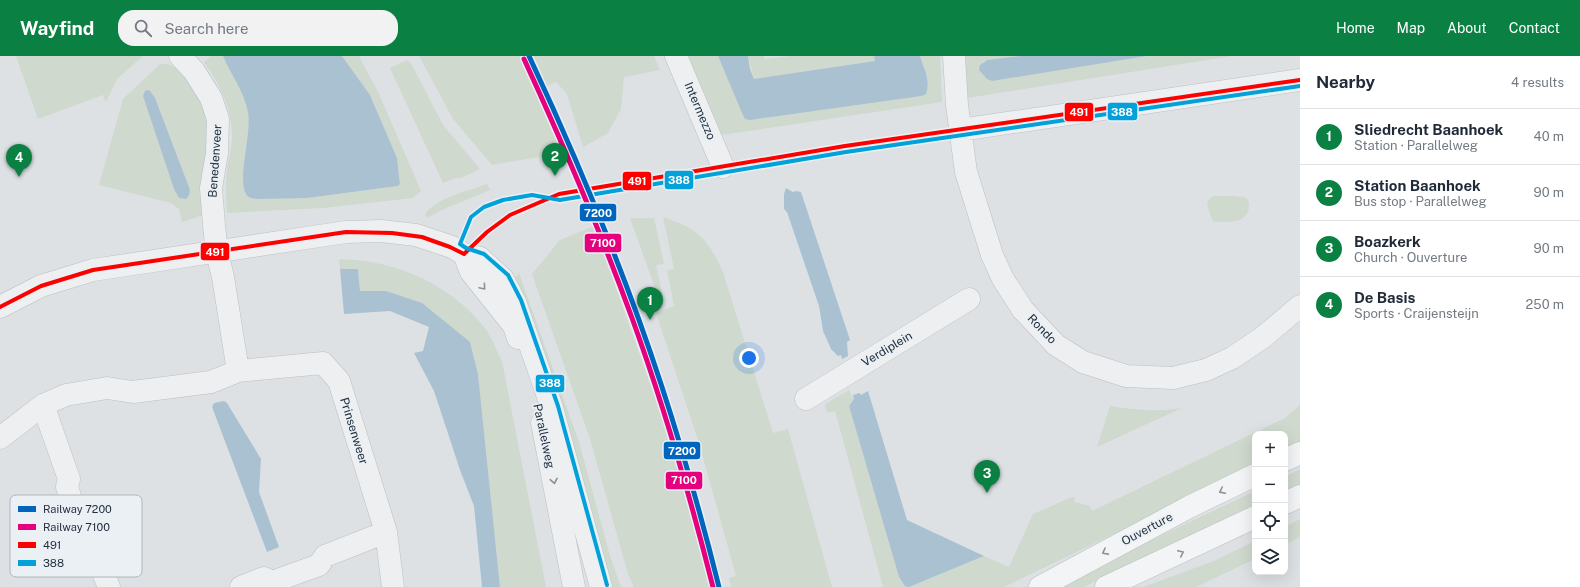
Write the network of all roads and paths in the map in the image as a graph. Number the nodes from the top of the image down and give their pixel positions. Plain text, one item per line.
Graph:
1 (180, 56) edge
2 (676, 56) edge
3 (954, 56) edge
4 (1300, 80) edge
5 (960, 130) junction
6 (723, 167) dead end
7 (458, 250) junction
8 (217, 252) junction
9 (969, 299) dead end
10 (1300, 306) edge
11 (0, 307) edge
12 (238, 371) junction
13 (806, 399) dead end
14 (43, 405) junction
15 (0, 438) edge
16 (1300, 453) edge
17 (1288, 459) edge
18 (1252, 476) edge
19 (69, 495) edge
20 (1300, 496) edge
21 (1288, 502) edge
22 (1252, 518) edge
23 (386, 532) junction
24 (105, 577) edge
25 (109, 587) edge
26 (241, 587) edge
27 (393, 587) edge
28 (574, 587) edge
29 (601, 587) edge
30 (1040, 587) edge
31 (1106, 587) edge

1 - 8 street, Benedenveer
2 - 6 street, Intermezzo
3 - 5 street, Rondo
4 - 5 street
5 - 10 street, Rondo
7 - 8 street
7 -> 28 street, Parallelweg
7 - 29 street, Parallelweg
8 - 11 street
8 - 12 street
9 - 13 street, Verdiplein
12 - 14 street, Prinsenweer
12 - 23 street, Prinsenweer
14 - 15 street, Prinsenweer
14 - 19 street
16 - 17 main road
18 -> 30 main road, Ouverture
20 - 21 main road
31 -> 22 main road
23 - 26 street
23 - 27 street, Prinsenweer
24 - 25 street

